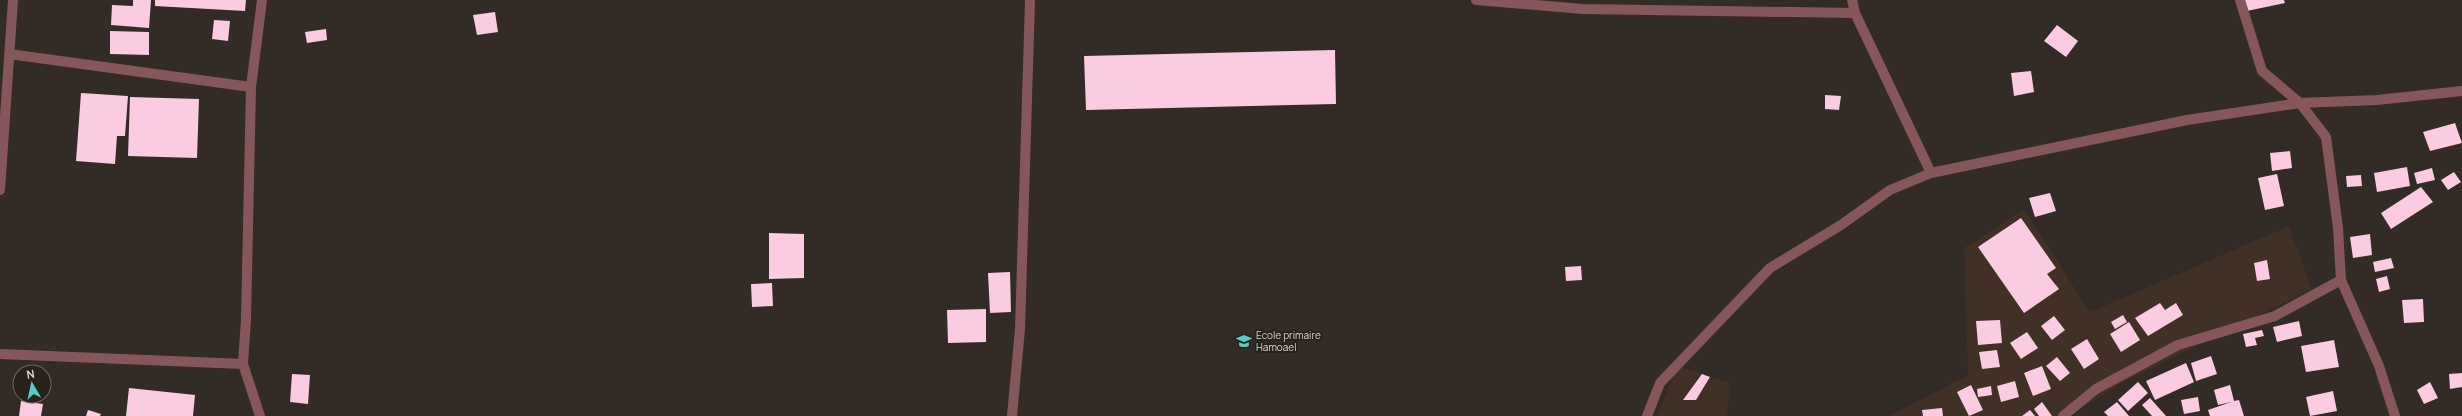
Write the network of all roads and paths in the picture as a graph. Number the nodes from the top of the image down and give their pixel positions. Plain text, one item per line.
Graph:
1 (13, 0) edge
2 (262, 0) edge
3 (1030, 0) edge
4 (1476, 0) edge
5 (1852, 0) edge
6 (2240, 0) edge
7 (1855, 13) junction
8 (9, 54) junction
9 (251, 86) junction
10 (2462, 91) edge
11 (2300, 103) junction
12 (1931, 173) junction
13 (0, 190) edge
14 (2341, 280) junction
15 (0, 354) edge
16 (243, 364) junction
17 (260, 416) edge
18 (1012, 416) edge
19 (1647, 416) edge
20 (2063, 416) edge
21 (2395, 416) edge

1 - 8 street
2 - 9 street
3 - 18 street
4 - 7 street
5 - 7 street
6 - 11 street
7 - 12 street
8 - 9 street
8 - 13 street
9 - 16 street
10 - 11 street
11 - 12 street
11 - 14 street
12 - 19 street
14 - 20 street
14 - 21 street
15 - 16 street
16 - 17 street

